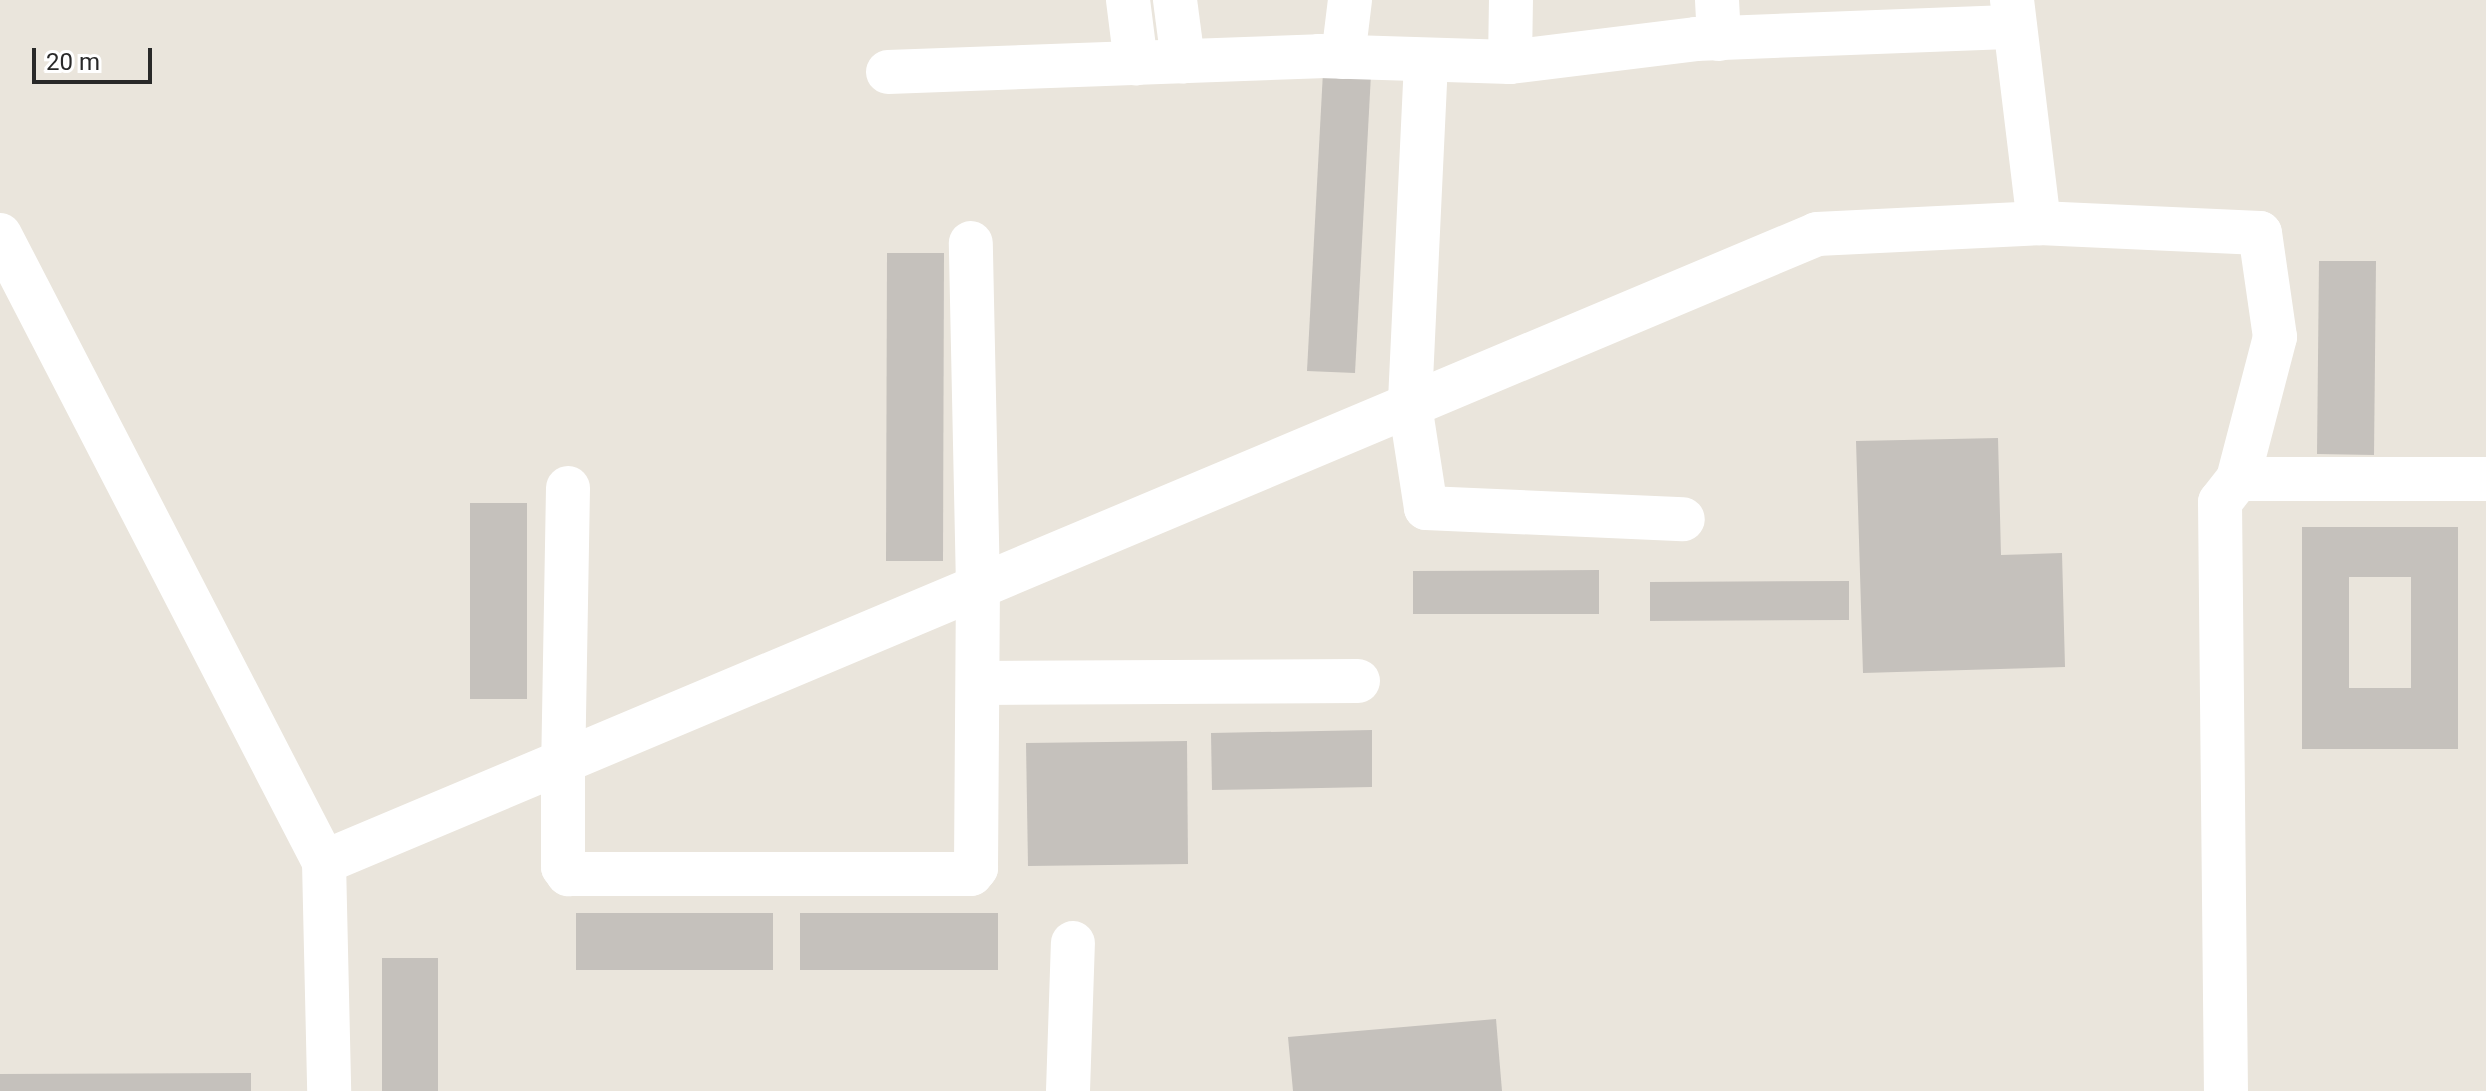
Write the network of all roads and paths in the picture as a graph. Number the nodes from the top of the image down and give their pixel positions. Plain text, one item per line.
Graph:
1 (1128, 0) edge
2 (1175, 0) edge
3 (1350, 0) edge
4 (1511, 0) edge
5 (2013, 14) edge
6 (1718, 19) edge
7 (1343, 57) junction
8 (1183, 61) junction
9 (1426, 62) junction
10 (1510, 62) junction
11 (1136, 63) junction
12 (888, 72) dead end
13 (2039, 223) junction
14 (0, 235) edge
15 (971, 243) dead end
16 (1410, 405) junction
17 (2238, 479) junction
18 (2486, 479) edge
19 (568, 488) dead end
20 (1683, 519) dead end
21 (978, 587) junction
22 (1358, 681) dead end
23 (978, 683) junction
24 (563, 763) junction
25 (324, 862) junction
26 (1073, 943) dead end
27 (329, 1091) edge
28 (1068, 1091) edge
29 (2226, 1091) edge

1 - 11 street
2 - 8 street
3 - 7 street
4 - 10 street
5 - 6 street
5 - 13 street
6 - 10 street
7 - 8 street
7 - 9 street
8 - 11 street
9 - 10 street
9 - 16 street
11 - 12 street
13 - 16 street
13 - 17 street
14 - 25 street
15 - 21 street
16 - 20 street
16 - 21 street
17 - 18 street
17 - 29 street
19 - 24 street
21 - 23 street
21 - 24 street
22 - 23 street
23 - 24 street
24 - 25 street
25 - 27 street
26 - 28 street

